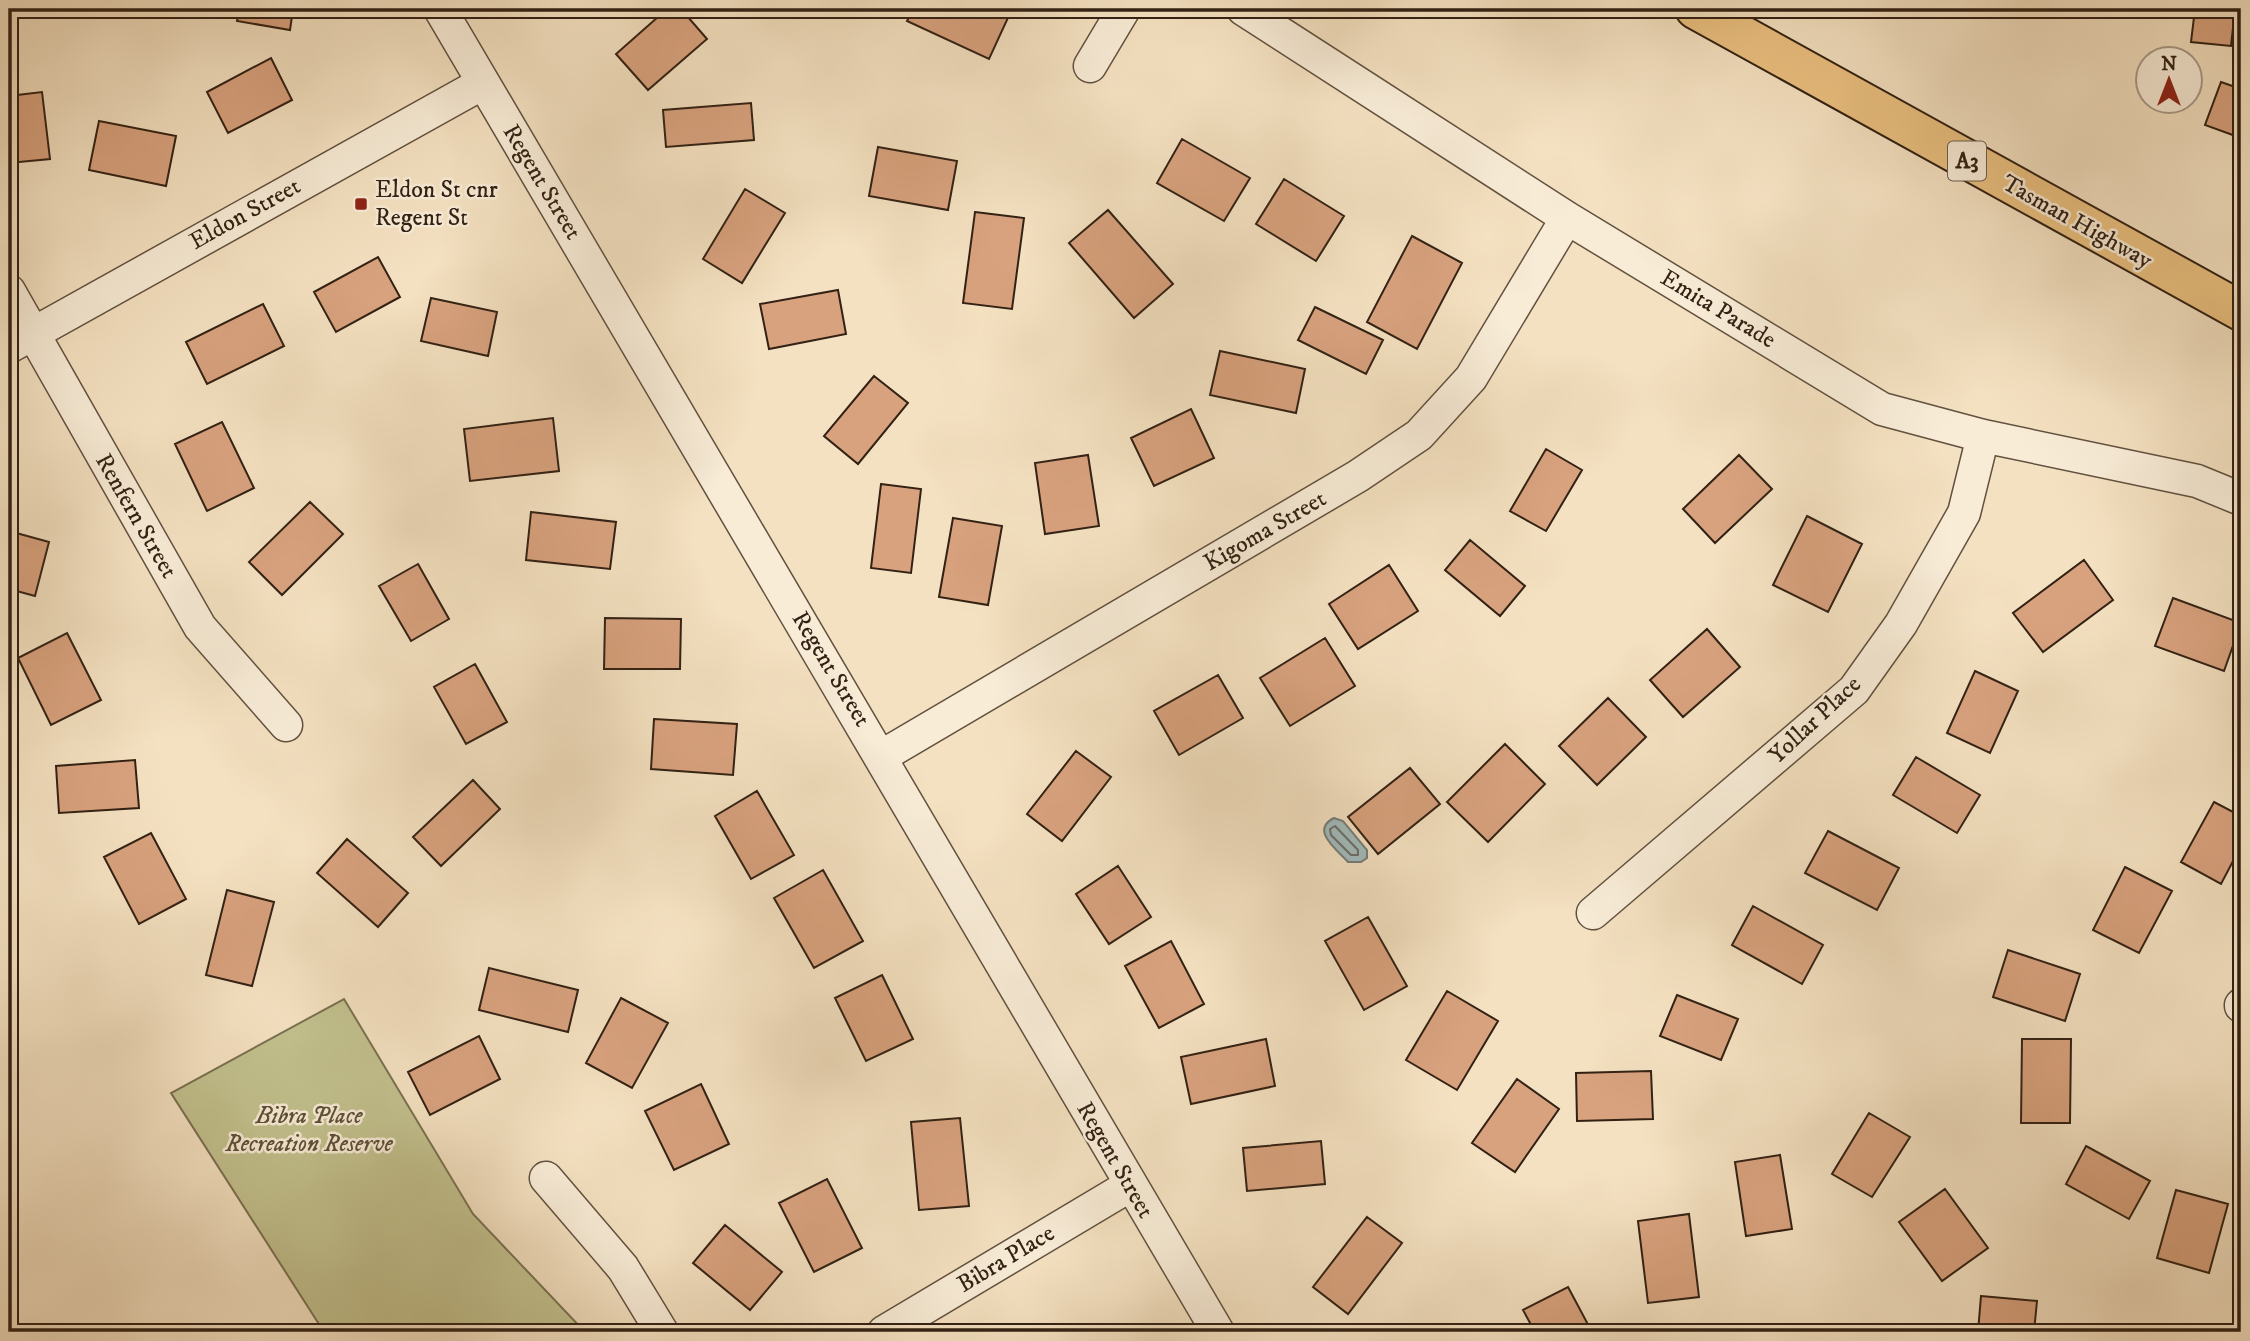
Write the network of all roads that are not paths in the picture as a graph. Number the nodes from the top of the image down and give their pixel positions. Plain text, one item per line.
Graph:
1 (440, 9) edge
2 (1124, 9) edge
3 (1243, 9) edge
4 (1695, 9) edge
5 (1090, 66) dead end
6 (483, 83) junction
7 (1567, 218) junction
8 (9, 291) edge
9 (2241, 311) edge
10 (21, 340) edge
11 (1983, 436) junction
12 (2241, 499) edge
13 (286, 725) dead end
14 (882, 756) junction
15 (1593, 913) dead end
16 (546, 1178) dead end
17 (1129, 1186) junction
18 (662, 1332) edge
19 (884, 1332) edge
20 (1218, 1332) edge

1 - 6 street, Regent Street
2 - 5 street
3 - 7 street, Emita Parade
4 - 9 highway, Tasman Highway / A3
6 - 10 street, Eldon Street
6 - 14 street, Regent Street
7 - 11 street, Emita Parade
7 - 14 street, Kigoma Street
8 - 10 street, Renfern Street
10 - 13 street, Renfern Street
11 - 12 street, Emita Parade
11 - 15 street, Yollar Place
14 - 17 street, Regent Street
16 - 18 street
17 - 19 street, Bibra Place
17 - 20 street, Regent Street

